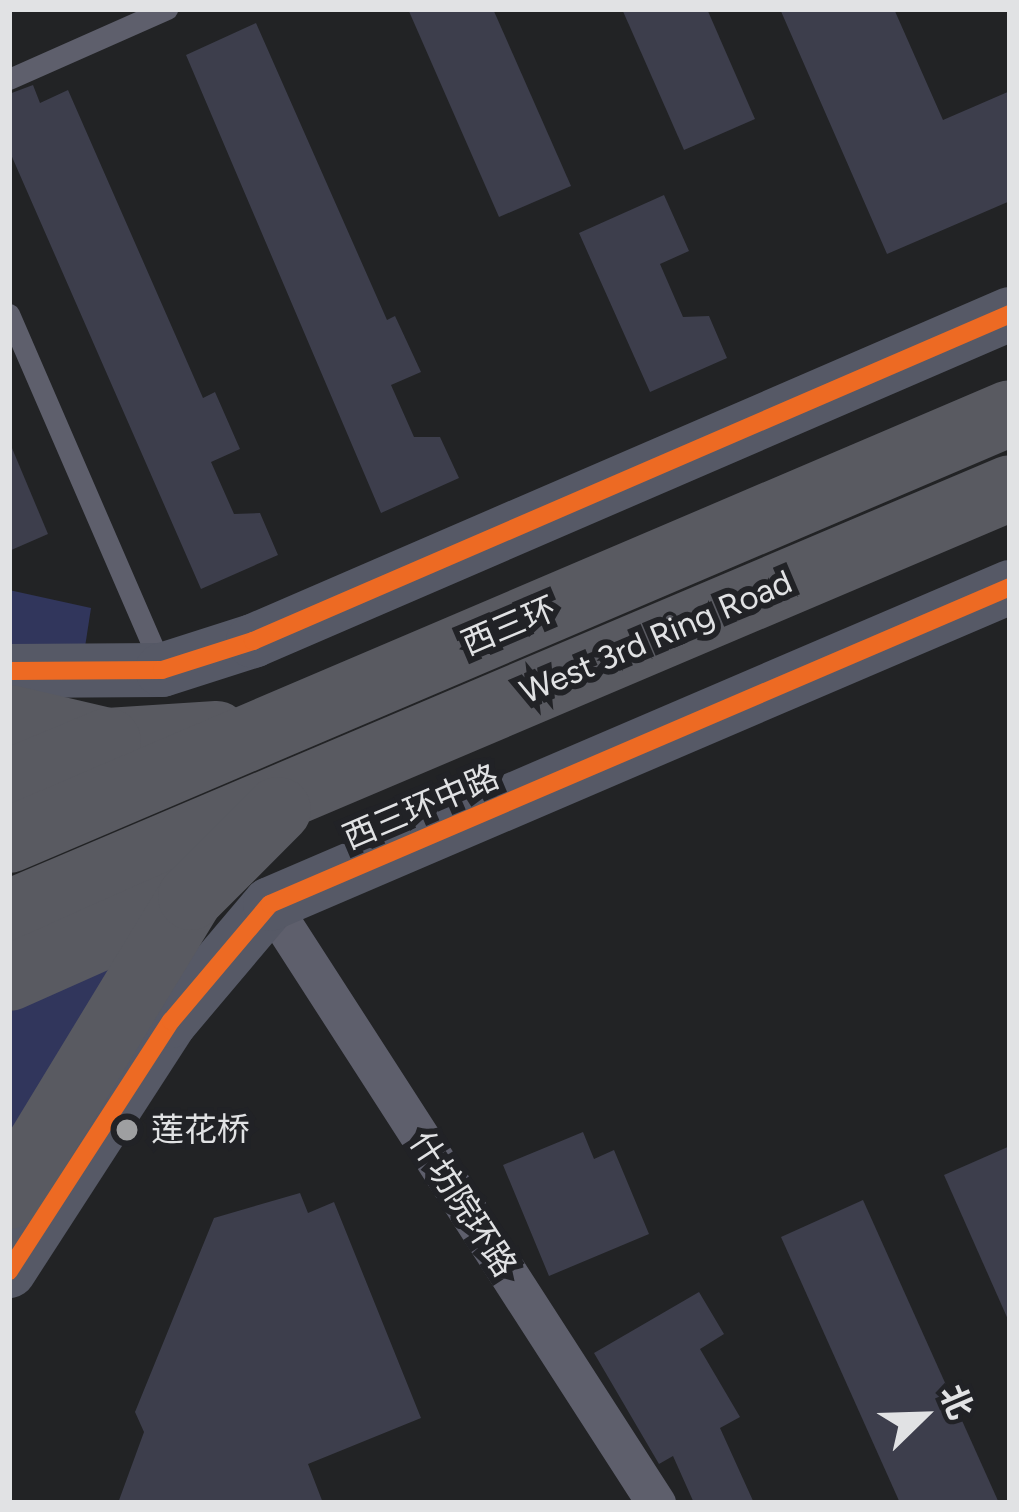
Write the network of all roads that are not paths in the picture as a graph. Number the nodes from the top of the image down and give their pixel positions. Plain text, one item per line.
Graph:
1 (167, 9) edge
2 (9, 79) edge
3 (9, 314) edge
4 (1010, 314) edge
5 (1010, 366) edge
6 (1010, 412) edge
7 (844, 482) junction
8 (1010, 488) edge
9 (1010, 587) edge
10 (162, 670) junction
11 (9, 671) edge
12 (9, 718) edge
13 (263, 731) junction
14 (108, 741) junction
15 (9, 782) edge
16 (302, 787) junction
17 (9, 840) edge
18 (191, 897) junction
19 (270, 904) junction
20 (9, 913) edge
21 (9, 978) edge
22 (9, 1196) edge
23 (9, 1271) edge
24 (656, 1503) edge

1 - 2 lane
3 - 10 lane
4 - 10 street
5 - 7 highway
6 - 7 highway, 西三环
7 - 13 highway, 西三环
8 - 16 highway, West 3rd Ring Road
9 - 19 street, 西三环中路
10 - 11 street
12 - 14 highway
13 - 14 highway
13 - 17 highway, 西三环
14 - 15 highway
16 - 18 highway
16 - 20 highway
18 - 21 highway
18 - 22 highway
19 - 23 street, 西三环中路
19 - 24 street, 什坊院环路

